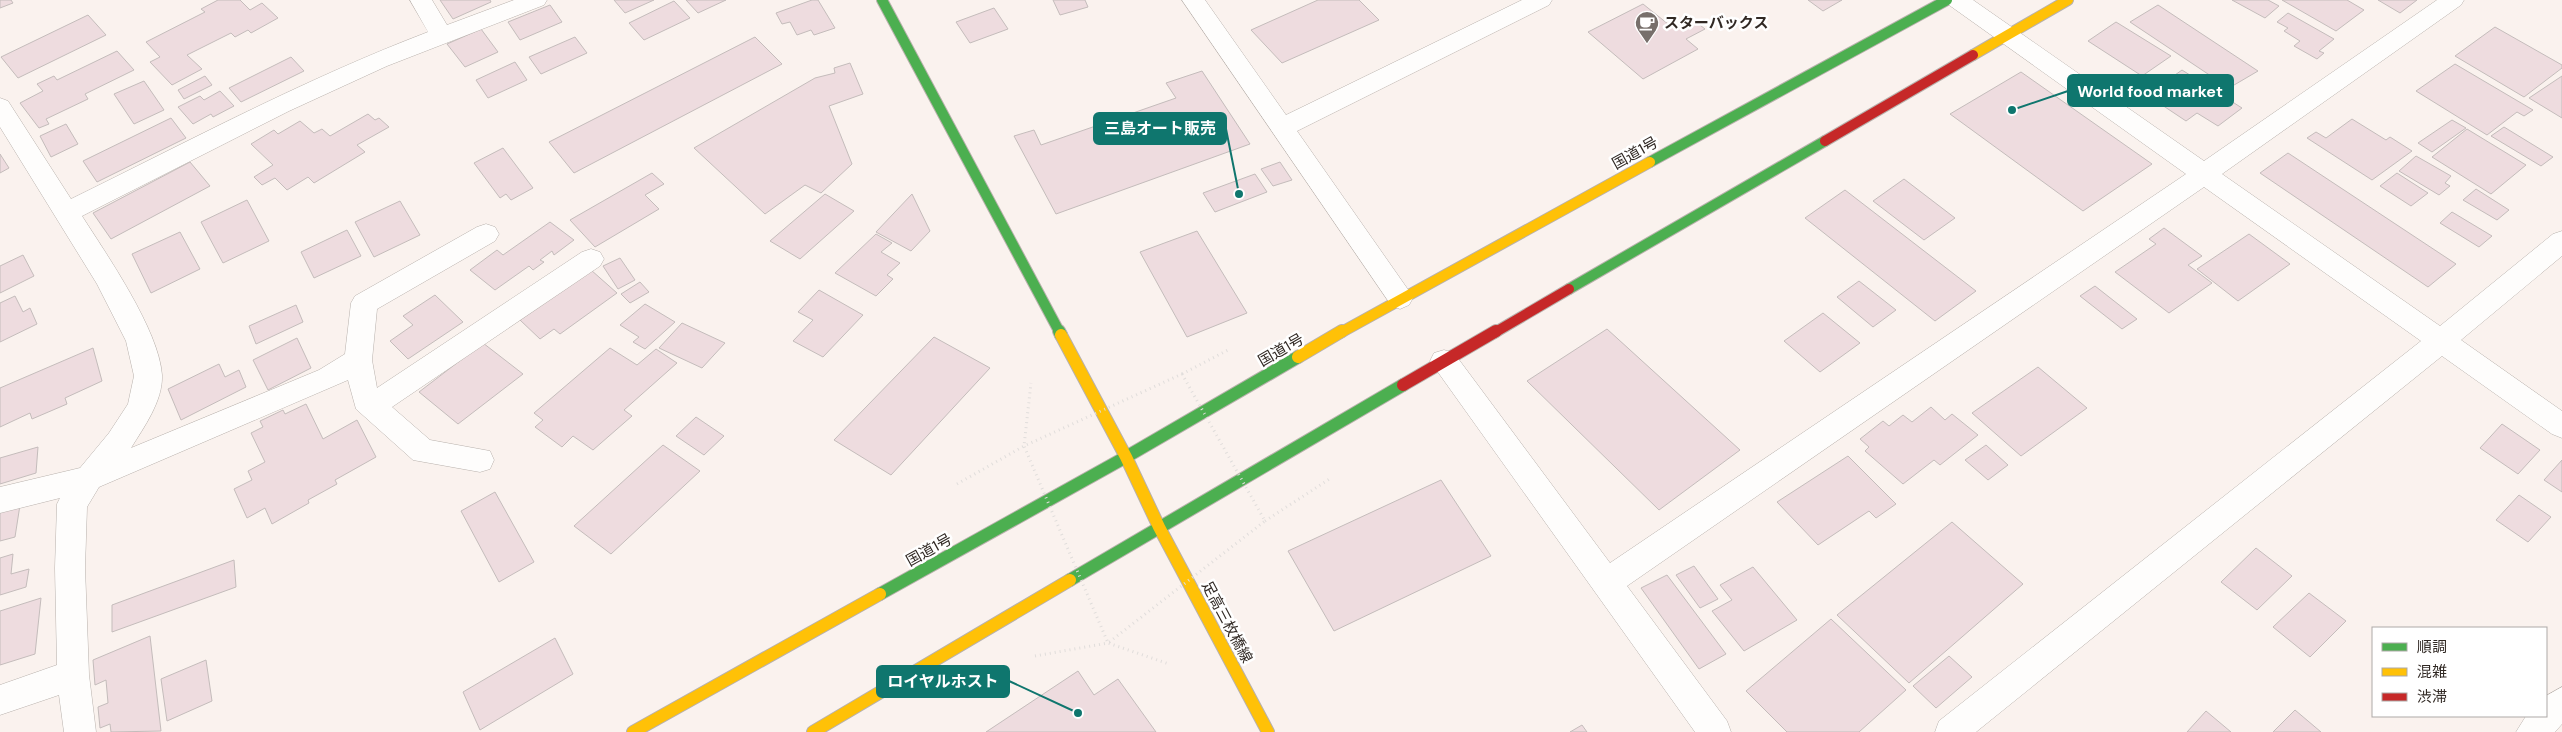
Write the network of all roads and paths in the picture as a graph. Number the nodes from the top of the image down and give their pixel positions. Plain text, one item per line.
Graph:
1 (421, 0) edge
2 (536, 0) edge
3 (882, 0) edge
4 (1193, 0) edge
5 (1541, 0) edge
6 (1947, 0) edge
7 (1957, 0) edge
8 (2068, 0) edge
9 (2453, 0) edge
10 (442, 36) junction
11 (2008, 36) junction
12 (0, 107) edge
13 (1281, 128) junction
14 (2204, 174) junction
15 (66, 213) junction
16 (486, 234) dead end
17 (2562, 241) edge
18 (591, 259) dead end
19 (1400, 298) junction
20 (2441, 341) junction
21 (1228, 350) dead end
22 (358, 360) junction
23 (1444, 361) junction
24 (1182, 374) junction
25 (1031, 383) dead end
26 (372, 406) junction
27 (2562, 426) edge
28 (1024, 446) junction
29 (1126, 457) junction
30 (480, 460) dead end
31 (89, 478) junction
32 (1331, 478) dead end
33 (957, 484) dead end
34 (0, 500) edge
35 (1265, 521) junction
36 (1159, 527) junction
37 (1606, 583) junction
38 (1108, 643) junction
39 (1035, 656) dead end
40 (1169, 664) dead end
41 (73, 675) junction
42 (0, 700) edge
43 (2562, 702) edge
44 (80, 732) edge
45 (633, 732) edge
46 (813, 732) edge
47 (1268, 732) edge
48 (1715, 732) edge
49 (1951, 732) edge
50 (2532, 732) edge

1 - 10 street
2 - 10 street
3 - 29 main road, 足高三枚橋線
4 - 13 street
5 - 13 street
6 - 19 main road, 国道1号
7 - 11 street
8 - 11 main road
9 - 14 street
10 - 15 street
11 - 14 street
11 - 23 main road
12 - 15 street
13 - 19 street
14 - 20 street
14 - 37 street
15 - 31 street
16 - 22 street
17 - 20 street
18 - 26 street
19 - 29 main road, 国道1号
20 - 27 street
20 - 49 street
21 - 24 path
22 - 26 street
22 - 31 street
23 - 36 main road
23 - 37 street
24 - 28 path, bridge
24 - 35 path, bridge
25 - 28 path
26 - 30 street
28 - 33 path
28 - 38 path, bridge
29 - 36 main road, 足高三枚橋線
29 - 45 main road, 国道1号
31 - 34 street
31 - 41 street
32 - 35 path
35 - 38 path, bridge
36 - 46 main road
36 - 47 main road, 足高三枚橋線
37 - 48 street
38 - 39 path
38 - 40 path
41 - 42 street
41 - 44 street
43 - 50 street

